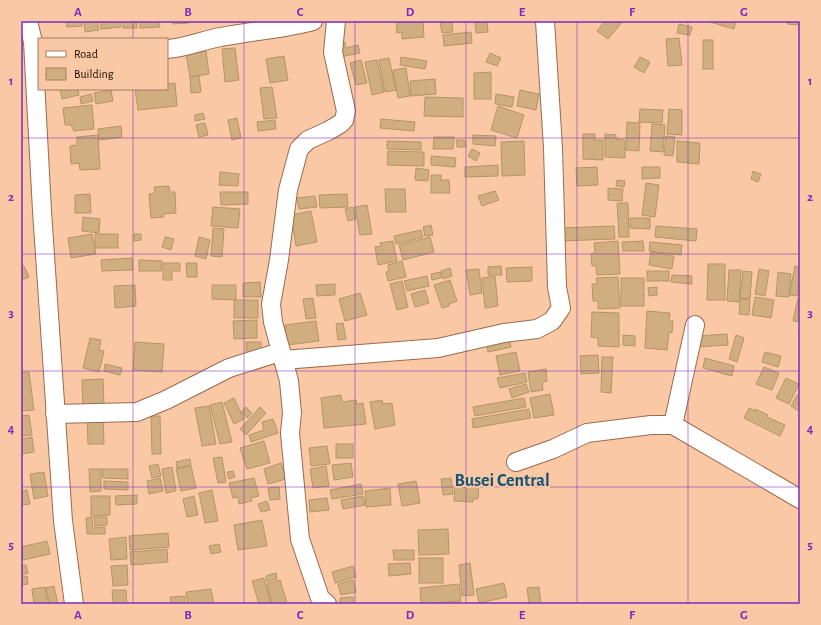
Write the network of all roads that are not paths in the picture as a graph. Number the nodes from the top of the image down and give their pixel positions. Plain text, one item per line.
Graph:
1 (28, 21) edge
2 (313, 21) edge
3 (336, 21) edge
4 (545, 21) edge
5 (36, 42) edge
6 (168, 49) edge
7 (695, 325) dead end
8 (281, 356) junction
9 (55, 414) junction
10 (673, 425) junction
11 (516, 462) dead end
12 (800, 499) edge
13 (74, 604) edge
14 (327, 604) edge

1 - 5 street
2 - 6 street
3 - 8 street
4 - 8 street
5 - 9 street
7 - 10 street
8 - 9 street
8 - 14 street
9 - 13 street
10 - 11 street
10 - 12 street

